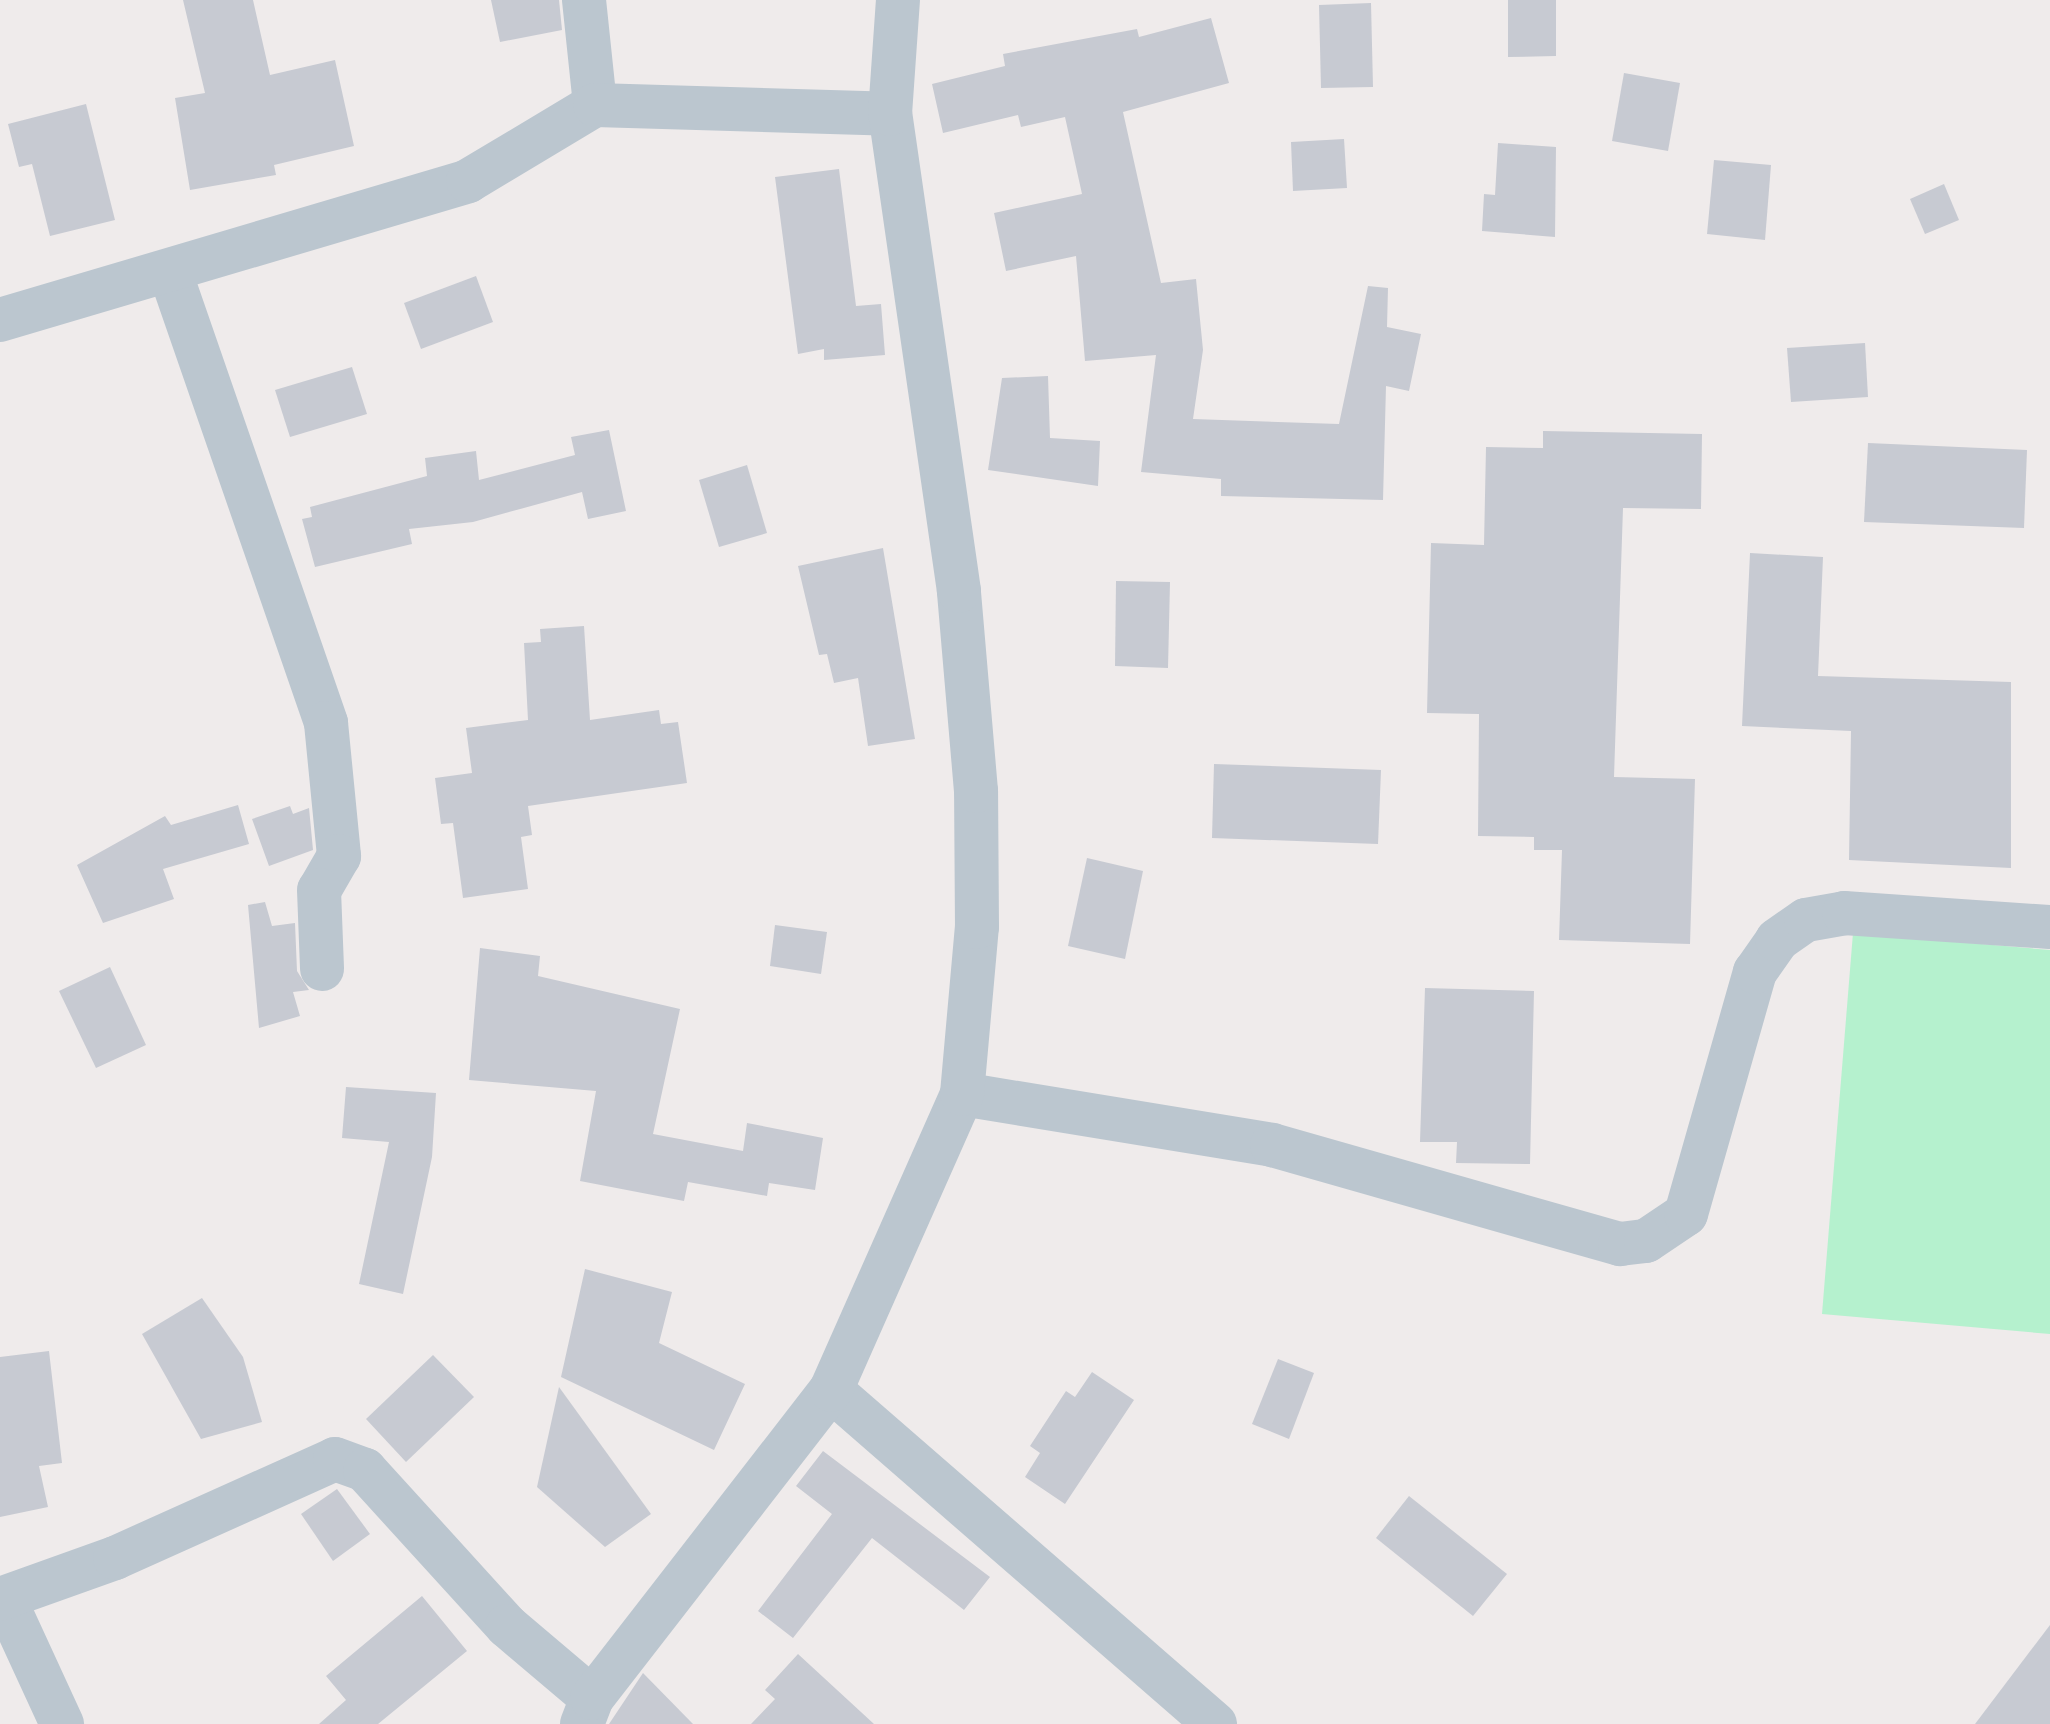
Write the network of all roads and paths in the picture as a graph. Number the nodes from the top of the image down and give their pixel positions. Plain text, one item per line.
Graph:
1 (584, 0) edge
2 (898, 0) edge
3 (595, 105) junction
4 (890, 114) junction
5 (170, 272) junction
6 (0, 320) edge
7 (2050, 927) edge
8 (322, 969) dead end
9 (962, 1094) junction
10 (831, 1390) junction
11 (2, 1598) edge
12 (587, 1711) edge
13 (62, 1724) edge
14 (1215, 1724) edge

1 - 3 street
2 - 4 street
3 - 4 street
3 - 5 street
4 - 9 street
5 - 6 street
5 - 8 street
7 - 9 street
9 - 10 street
10 - 12 street
10 - 14 street
11 - 12 street
11 - 13 street

